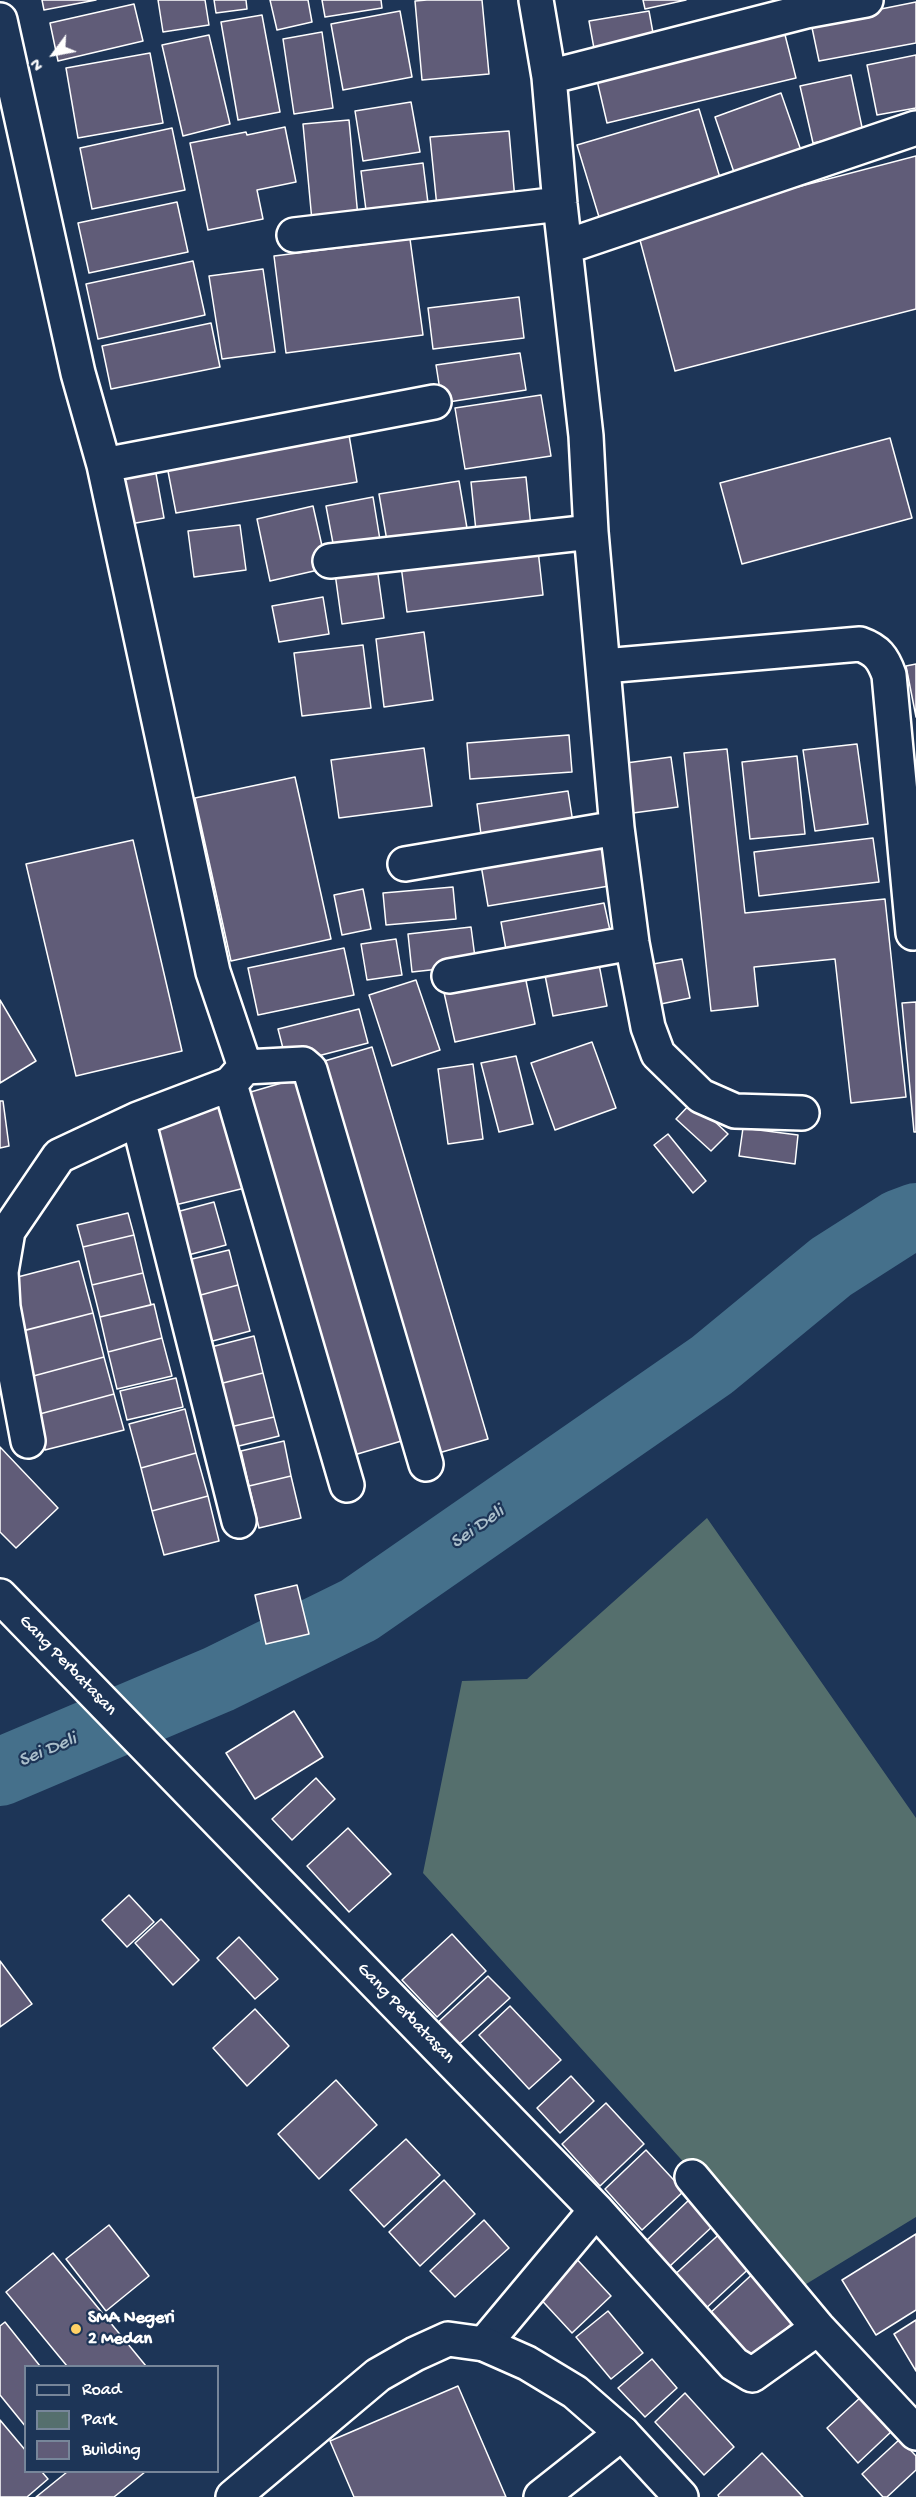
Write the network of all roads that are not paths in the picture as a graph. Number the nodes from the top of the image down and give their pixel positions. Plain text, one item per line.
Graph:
1 (536, 0) edge
2 (866, 0) edge
3 (0, 20) edge
4 (549, 77) junction
5 (916, 128) edge
6 (560, 204) junction
7 (294, 235) dead end
8 (565, 247) junction
9 (434, 402) dead end
10 (104, 465) junction
11 (591, 532) junction
12 (330, 561) dead end
13 (604, 666) junction
14 (617, 828) junction
15 (405, 864) dead end
16 (913, 933) dead end
17 (632, 943) junction
18 (449, 976) dead end
19 (237, 1075) junction
20 (802, 1113) dead end
21 (138, 1119) junction
22 (28, 1441) dead end
23 (426, 1464) dead end
24 (347, 1485) dead end
25 (239, 1521) dead end
26 (0, 1596) edge
27 (692, 2177) dead end
28 (596, 2210) junction
29 (818, 2328) junction
30 (484, 2344) junction
31 (622, 2433) junction
32 (916, 2433) edge
33 (232, 2497) edge
34 (541, 2497) edge
35 (681, 2497) edge

1 - 4 street
2 - 4 street
3 - 10 street
4 - 6 street
5 - 8 street
6 - 7 street
6 - 8 street
8 - 11 street
9 - 10 street
10 - 19 street
11 - 12 street
11 - 13 street
13 - 14 street
13 - 16 street
14 - 15 street
14 - 17 street
17 - 18 street
17 - 20 street
19 - 21 street
19 - 23 street
19 - 24 street
21 - 22 street
21 - 25 street
26 - 28 street, Gang Perbatasan
27 - 29 street
28 - 29 street, Gang Perbatasan
28 - 30 street
29 - 32 street
30 - 31 street
30 - 33 street
31 - 34 street
31 - 35 street

